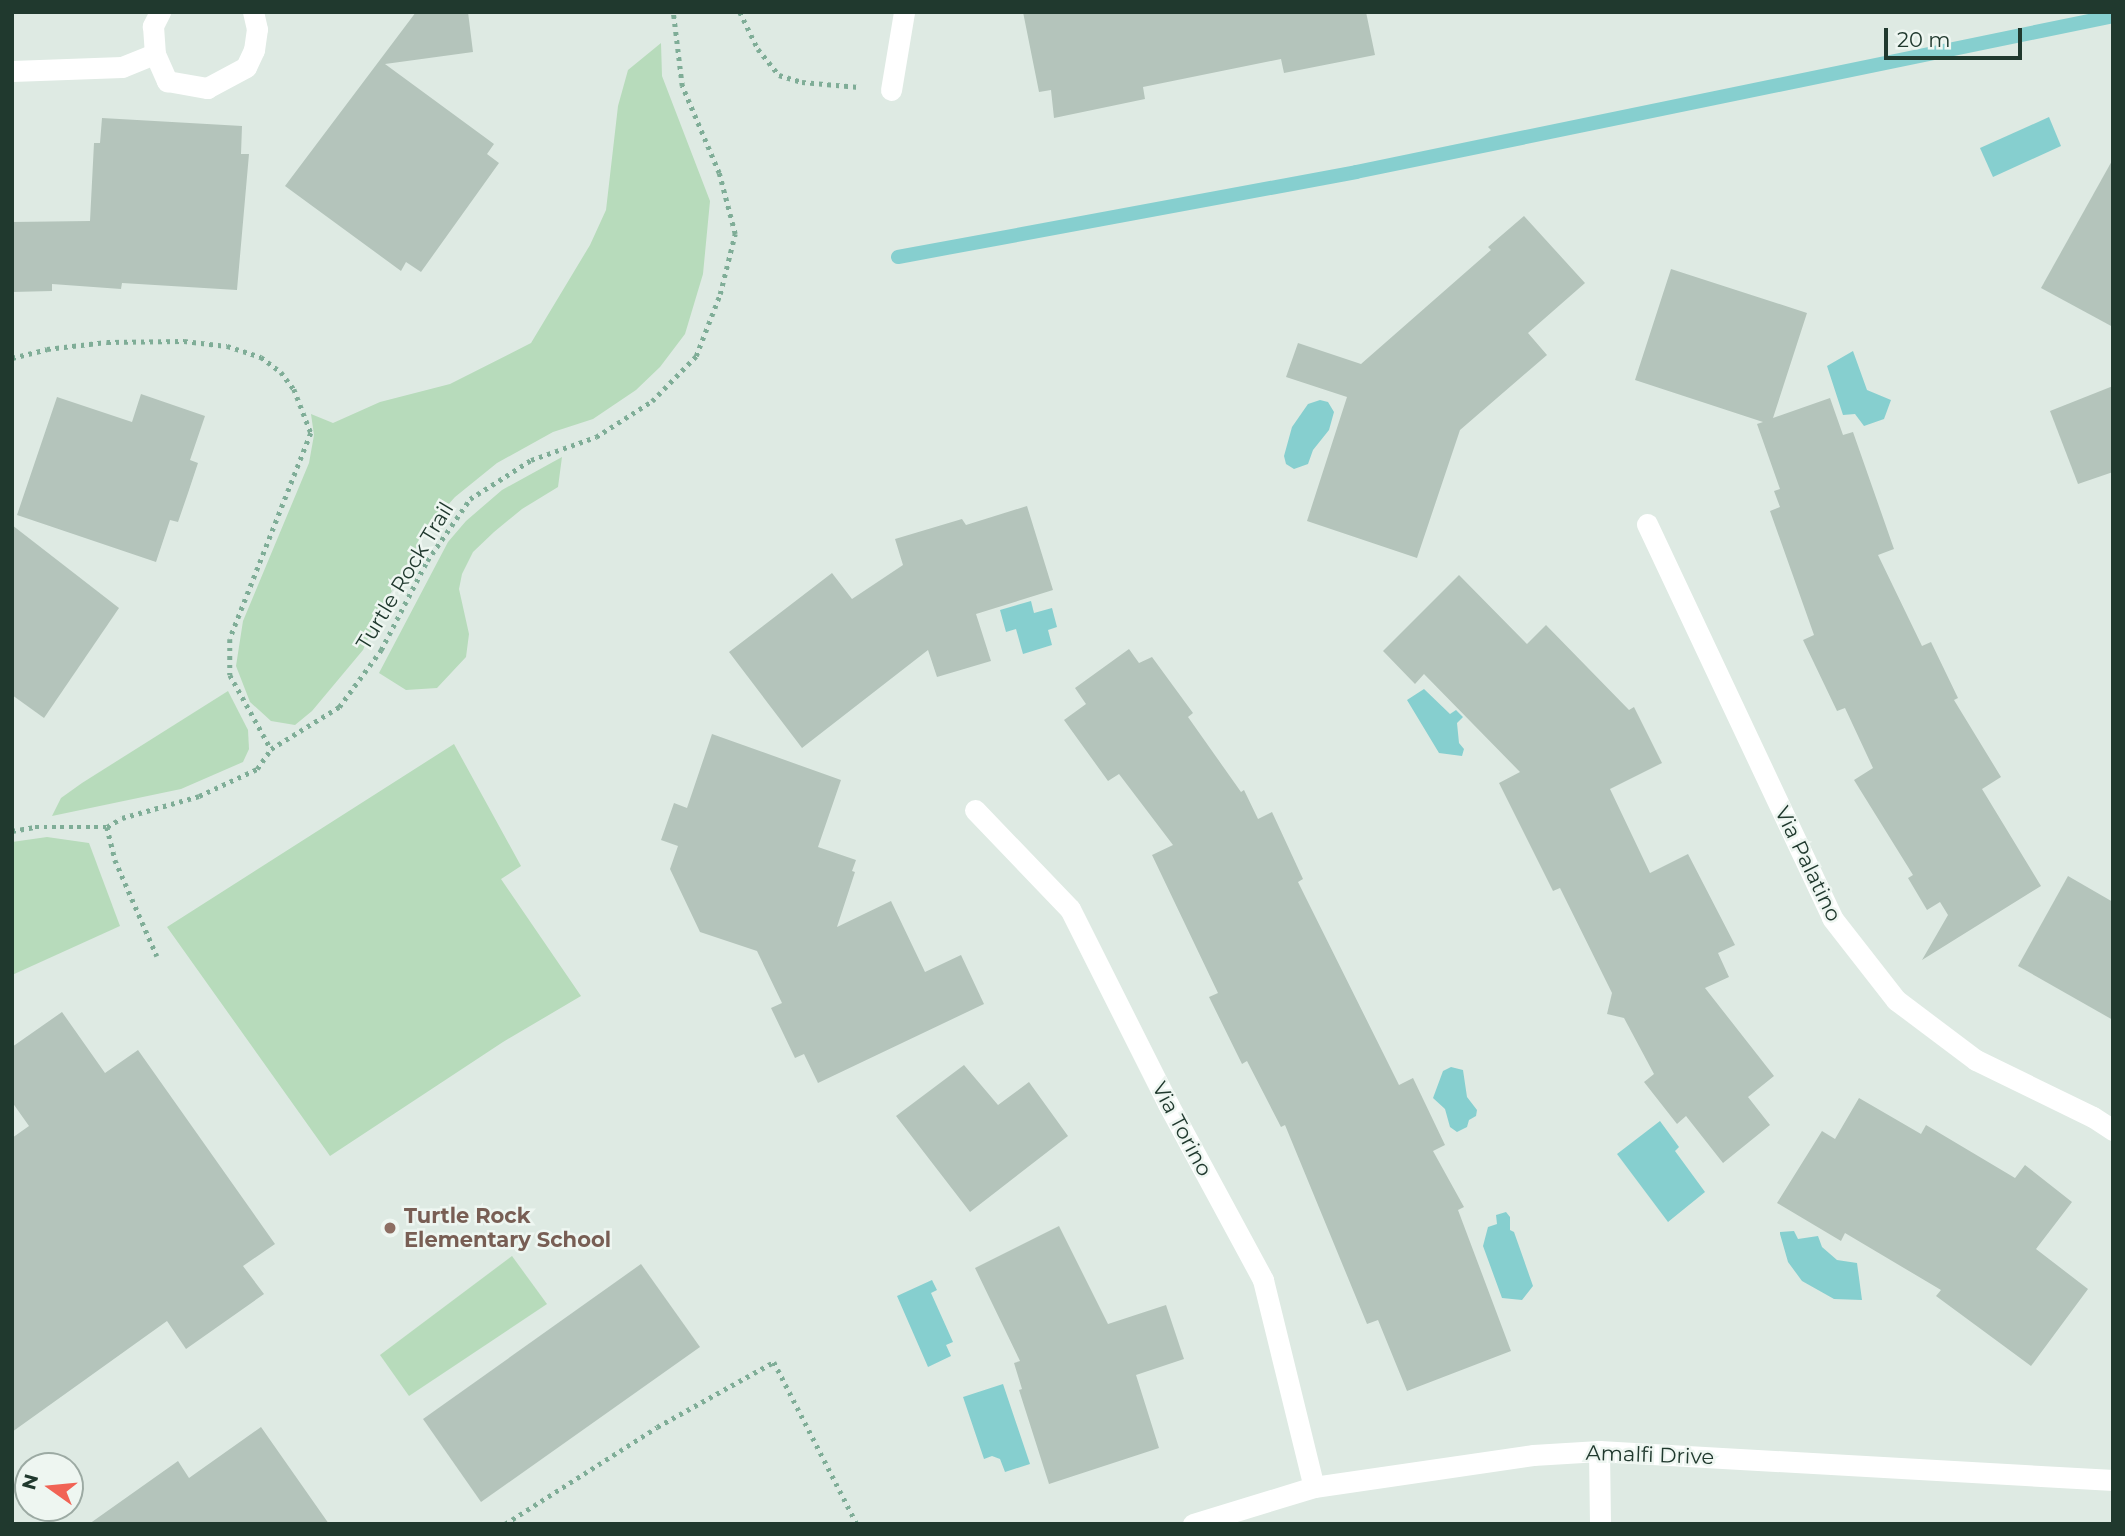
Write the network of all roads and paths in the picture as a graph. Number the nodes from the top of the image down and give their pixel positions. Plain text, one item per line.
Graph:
1 (160, 12) edge
2 (253, 12) edge
3 (673, 12) edge
4 (740, 12) edge
5 (904, 12) edge
6 (155, 54) junction
7 (12, 71) edge
8 (891, 90) joint
9 (12, 358) edge
10 (1647, 524) dead end
11 (271, 748) junction
12 (975, 810) dead end
13 (107, 827) junction
14 (12, 831) edge
15 (157, 956) dead end
16 (2113, 1130) edge
17 (1600, 1451) junction
18 (2113, 1480) edge
19 (1314, 1487) junction
20 (505, 1524) edge
21 (857, 1524) edge
22 (1193, 1524) edge
23 (1600, 1524) edge

1 - 6 street
2 - 6 street
3 - 11 path, Turtle Rock Trail
4 - 8 path
5 - 8 street
6 - 7 street
9 - 11 path
10 - 16 street, Via Palatino
11 - 13 path, Turtle Rock Trail
12 - 19 street, Via Torino
13 - 14 path, Turtle Rock Trail
13 - 15 path
17 - 18 street, Amalfi Drive
17 - 19 street, Amalfi Drive
17 - 23 street
19 - 22 street, Amalfi Drive
20 - 21 path

